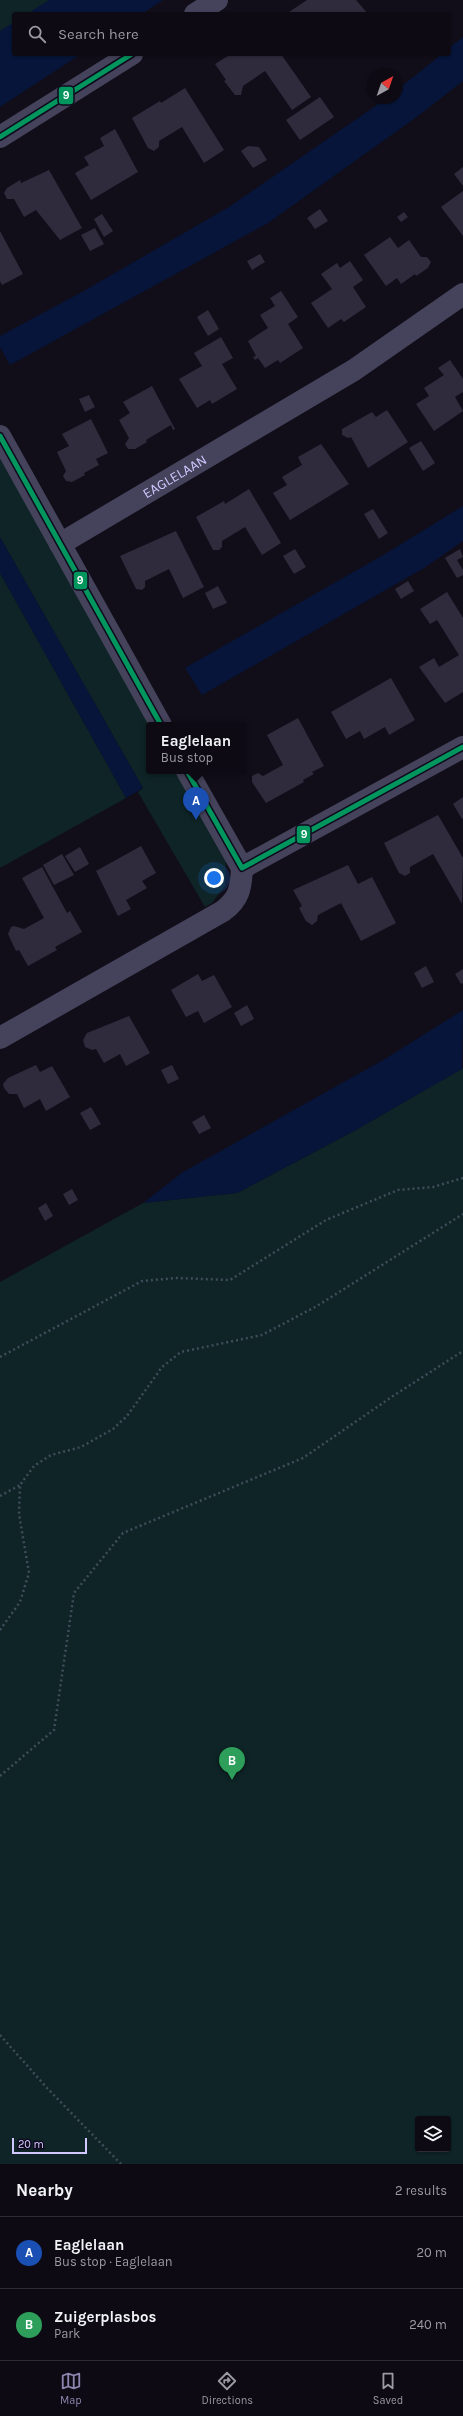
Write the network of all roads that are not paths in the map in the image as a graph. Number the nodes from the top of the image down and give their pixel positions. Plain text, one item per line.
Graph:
1 (217, 0) edge
2 (198, 12) edge
3 (129, 56) edge
4 (0, 137) edge
5 (463, 294) edge
6 (0, 436) edge
7 (60, 544) junction
8 (159, 722) edge
9 (463, 747) edge
10 (189, 774) edge
11 (242, 868) junction
12 (0, 1038) edge

1 - 2 street
3 - 4 street
5 - 7 street, EAGLELAAN
6 - 7 street
7 - 8 street
9 - 11 street
10 - 11 street
11 - 12 street

